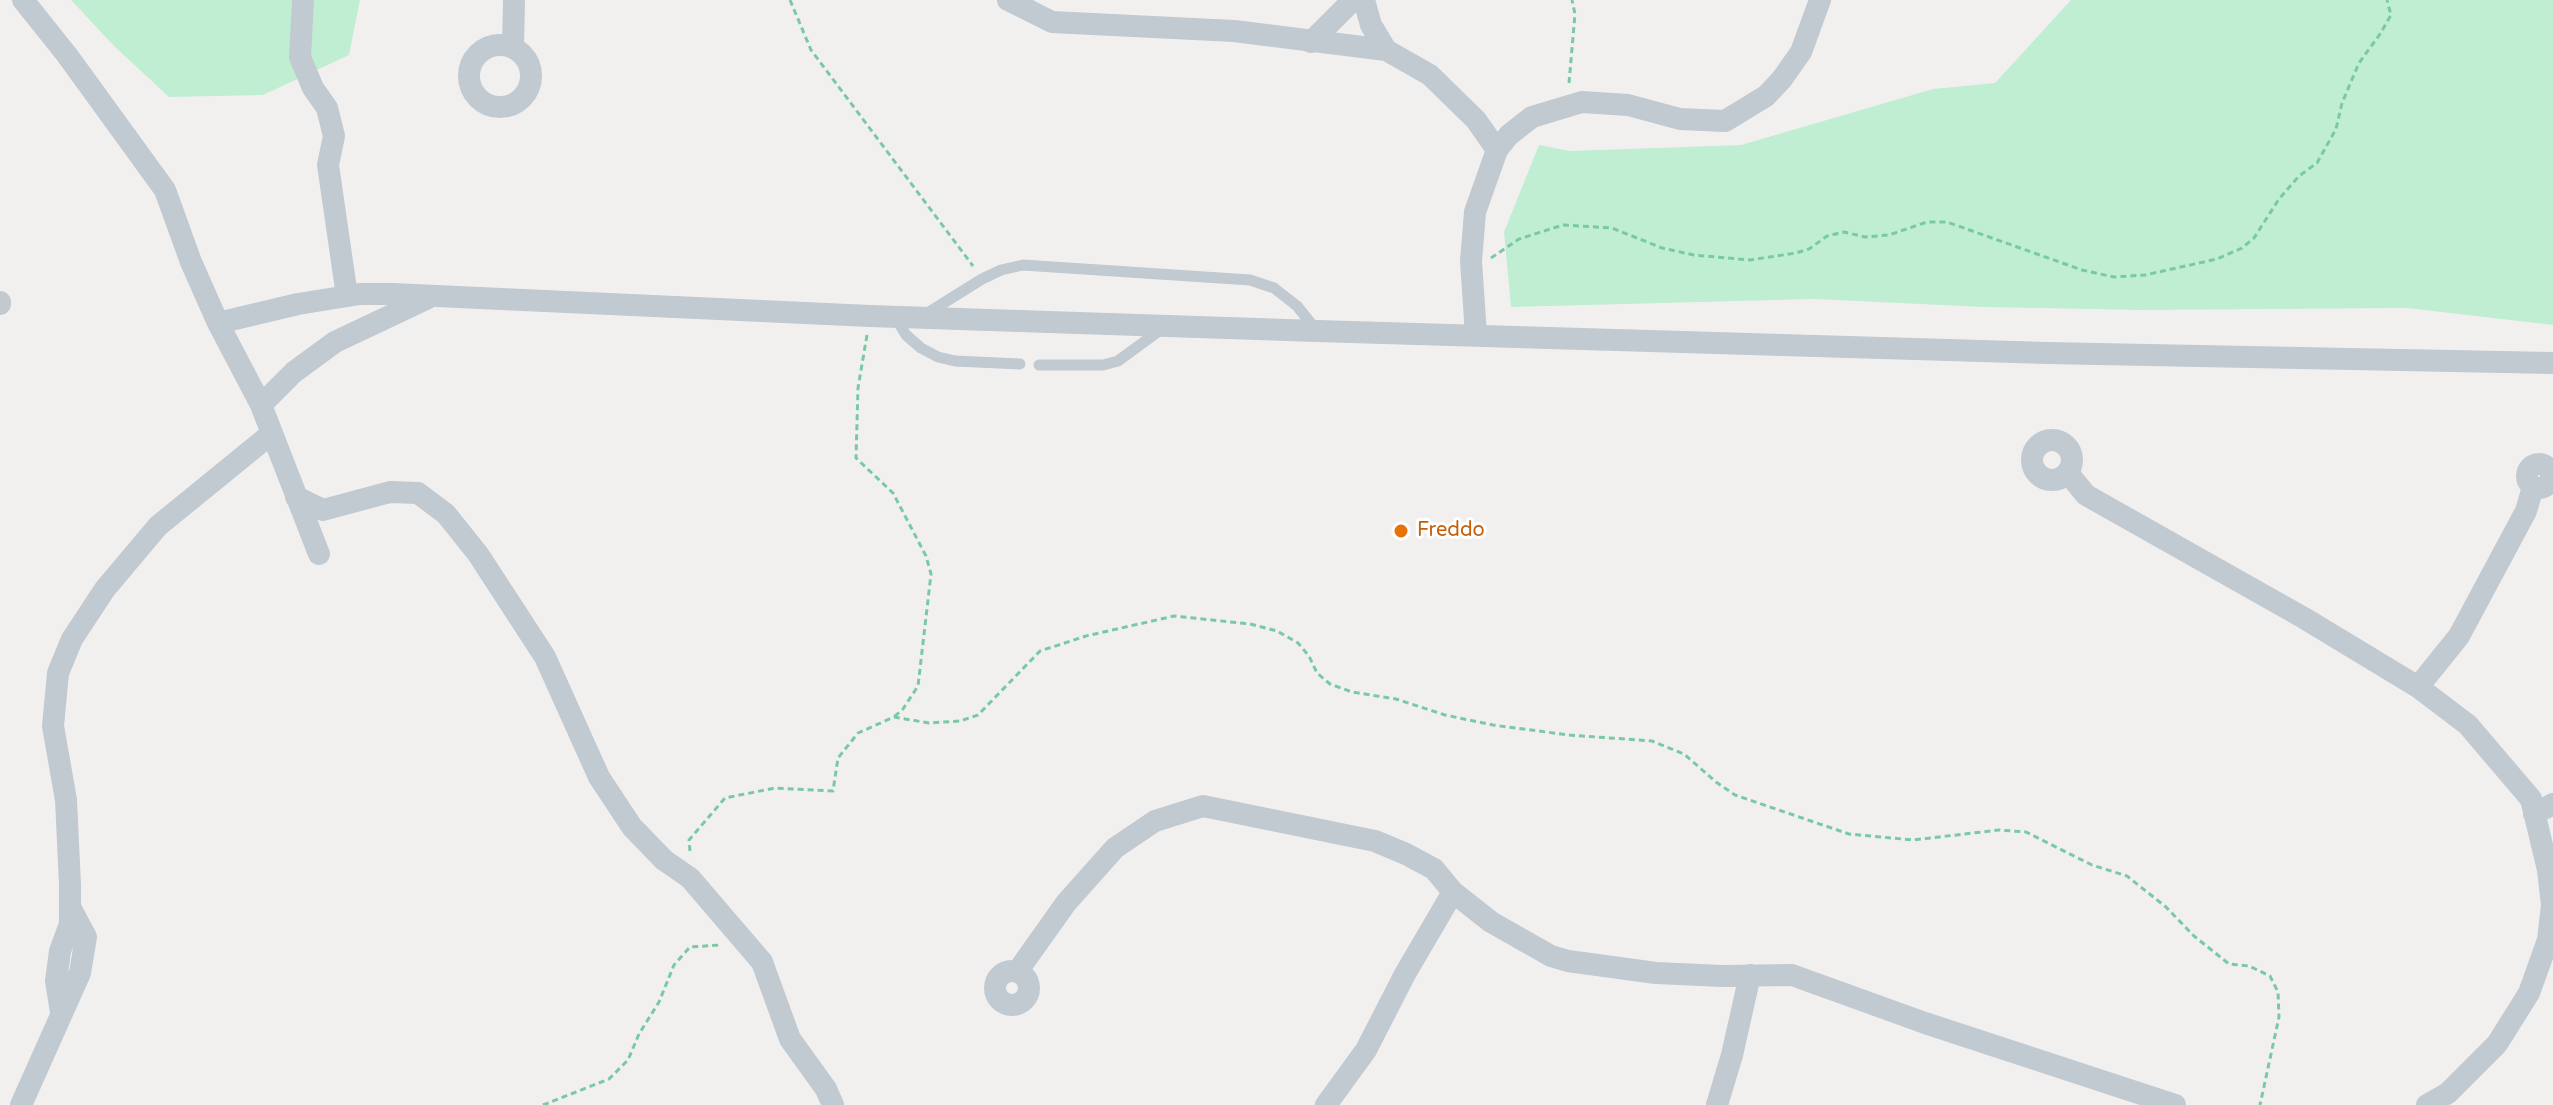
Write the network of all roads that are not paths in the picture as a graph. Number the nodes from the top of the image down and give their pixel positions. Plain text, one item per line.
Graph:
1 (23, 0) edge
2 (303, 0) edge
3 (514, 0) edge
4 (1008, 0) edge
5 (1353, 0) edge
6 (1364, 0) edge
7 (1820, 0) edge
8 (1311, 42) junction
9 (513, 48) dead end
10 (1386, 50) junction
11 (1497, 150) junction
12 (347, 296) junction
13 (430, 297) junction
14 (895, 317) junction
15 (919, 318) junction
16 (218, 323) junction
17 (1166, 326) junction
18 (1317, 331) junction
19 (1476, 335) junction
20 (2553, 363) edge
21 (1020, 364) dead end
22 (1039, 365) dead end
23 (261, 405) junction
24 (271, 434) junction
25 (2068, 473) dead end
26 (2533, 487) dead end
27 (296, 497) junction
28 (319, 554) dead end
29 (2418, 687) junction
30 (2544, 809) edge
31 (1453, 892) junction
32 (1017, 972) dead end
33 (1750, 975) junction
34 (21, 1105) edge
35 (833, 1105) edge
36 (1326, 1105) edge
37 (1717, 1105) edge
38 (2175, 1105) edge
39 (2427, 1105) edge

1 - 16 street
2 - 12 street
3 - 9 street
4 - 8 street
5 - 8 street
6 - 10 street
7 - 11 street
8 - 10 street
10 - 11 street
11 - 19 street
12 - 13 street
12 - 16 street
13 - 14 street
13 - 23 street
14 - 15 street
14 - 21 lane
15 - 17 street
15 - 18 lane
16 - 23 street
17 - 18 street
17 - 22 lane
18 - 19 street
19 - 20 street
23 - 24 street
24 - 27 street
24 - 34 street
25 - 29 street
26 - 29 street
27 - 28 street
27 - 35 street
29 - 30 street
30 - 39 street
31 - 32 street
31 - 33 street
31 - 36 street
33 - 37 street
33 - 38 street

